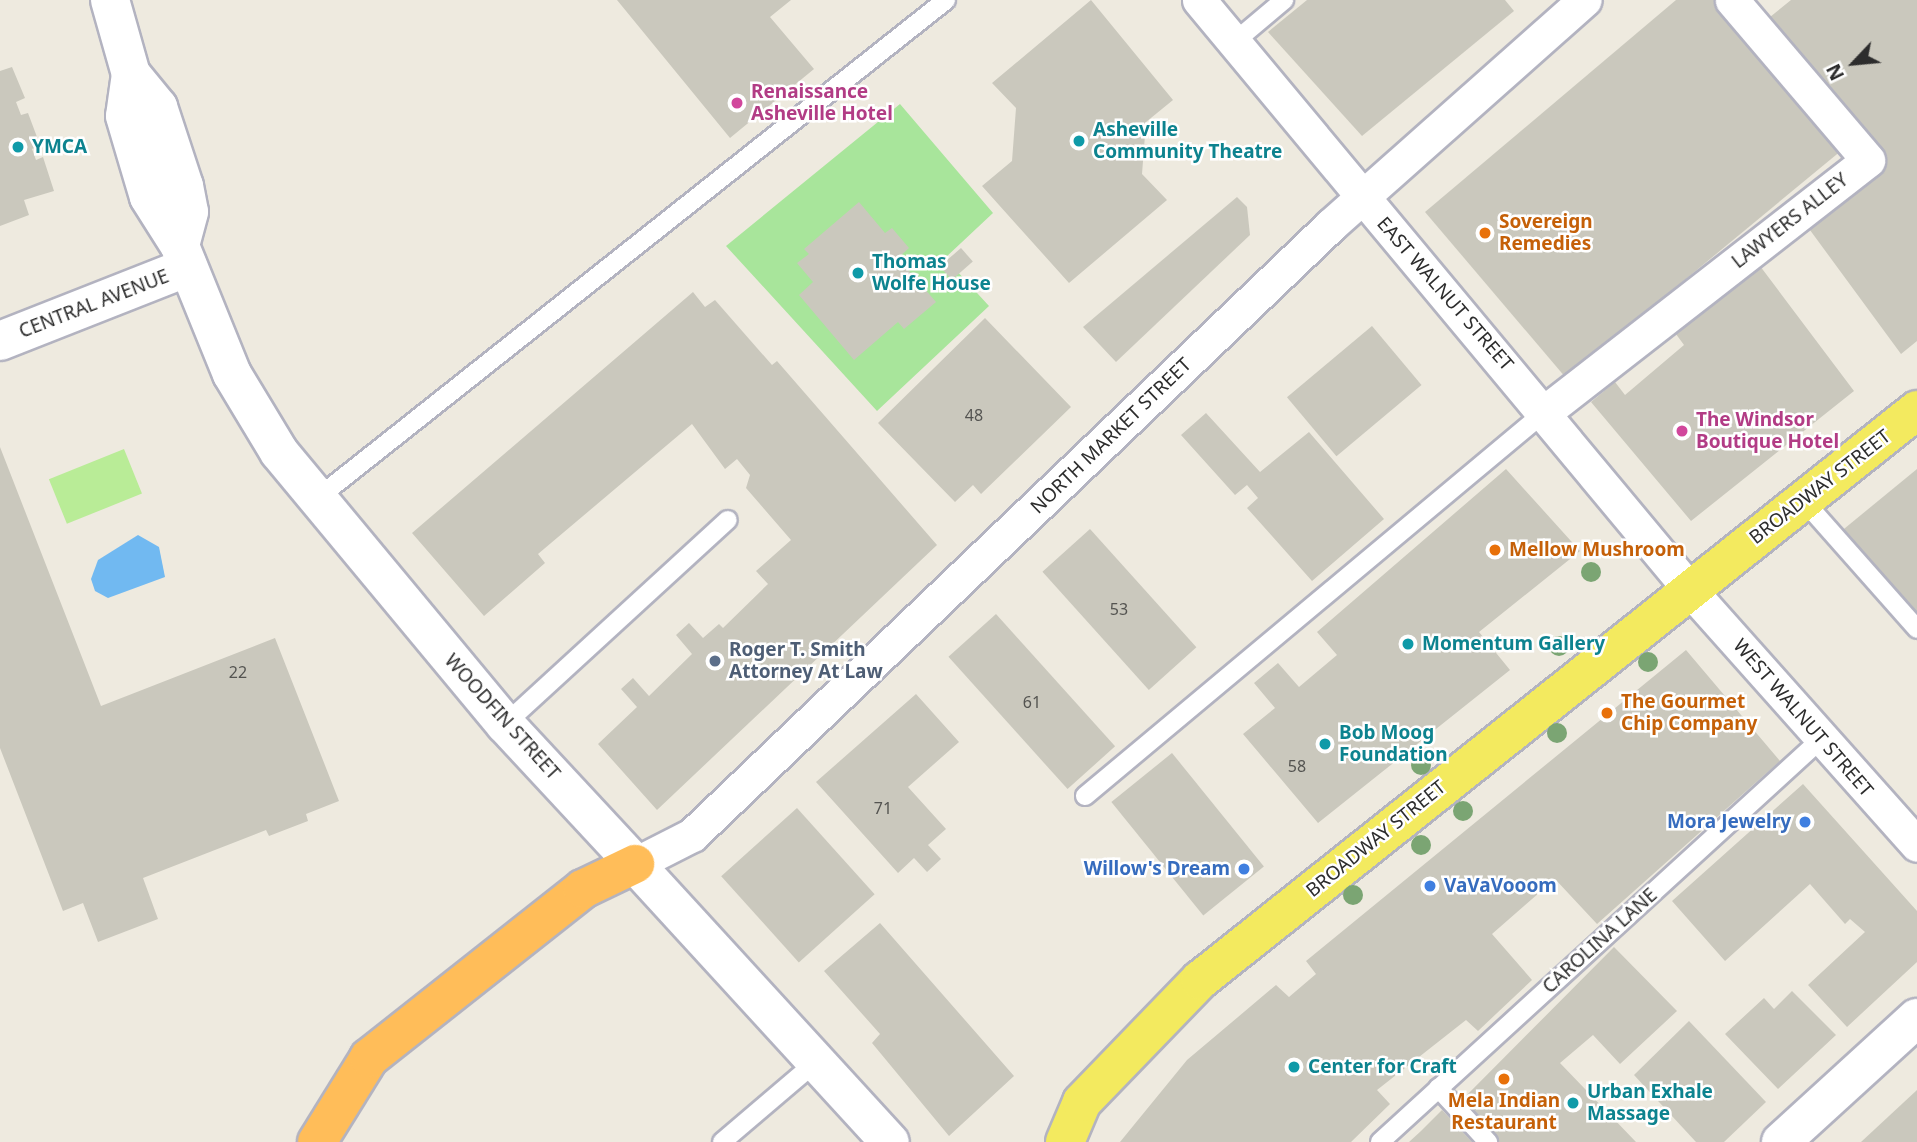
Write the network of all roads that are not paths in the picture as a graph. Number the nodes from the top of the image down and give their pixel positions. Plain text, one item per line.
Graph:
1 (110, 0) edge
2 (946, 0) edge
3 (1199, 0) edge
4 (1284, 0) edge
5 (1584, 0) edge
6 (1732, 0) edge
7 (1233, 43) junction
8 (1362, 199) junction
9 (184, 256) junction
10 (0, 341) edge
11 (1917, 410) edge
12 (1546, 411) junction
13 (315, 500) junction
14 (1803, 500) junction
15 (728, 520) dead end
16 (1690, 590) junction
17 (1917, 629) edge
18 (505, 724) junction
19 (1821, 739) junction
20 (1085, 796) dead end
21 (1917, 845) edge
22 (635, 864) junction
23 (1917, 1018) edge
24 (816, 1062) junction
25 (1438, 1088) junction
26 (317, 1142) edge
27 (722, 1142) edge
28 (890, 1142) edge
29 (1065, 1142) edge
30 (1380, 1142) edge
31 (1488, 1142) edge
32 (1781, 1142) edge

1 - 9 street
2 - 13 lane
3 - 7 street, EAST WALNUT STREET
4 - 7 lane
5 - 8 street, NORTH MARKET STREET
6 - 12 street, LAWYERS ALLEY
7 - 8 street, EAST WALNUT STREET
8 - 12 street, EAST WALNUT STREET
8 - 22 street, NORTH MARKET STREET
9 - 10 street, CENTRAL AVENUE
9 - 13 street, WOODFIN STREET
11 - 14 main road, BROADWAY STREET
12 - 16 street, EAST WALNUT STREET
12 - 20 lane
13 - 18 street, WOODFIN STREET
14 - 16 main road, BROADWAY STREET
14 - 17 lane
15 - 18 lane
16 - 19 street, WEST WALNUT STREET
16 - 29 main road, BROADWAY STREET
18 - 22 street, WOODFIN STREET
19 - 21 street, WEST WALNUT STREET
19 - 25 lane, CAROLINA LANE
22 - 24 street, WOODFIN STREET
22 - 26 highway
23 - 32 street
24 - 27 lane
24 - 28 street, WOODFIN STREET
25 - 30 lane, CAROLINA LANE
25 - 31 lane

